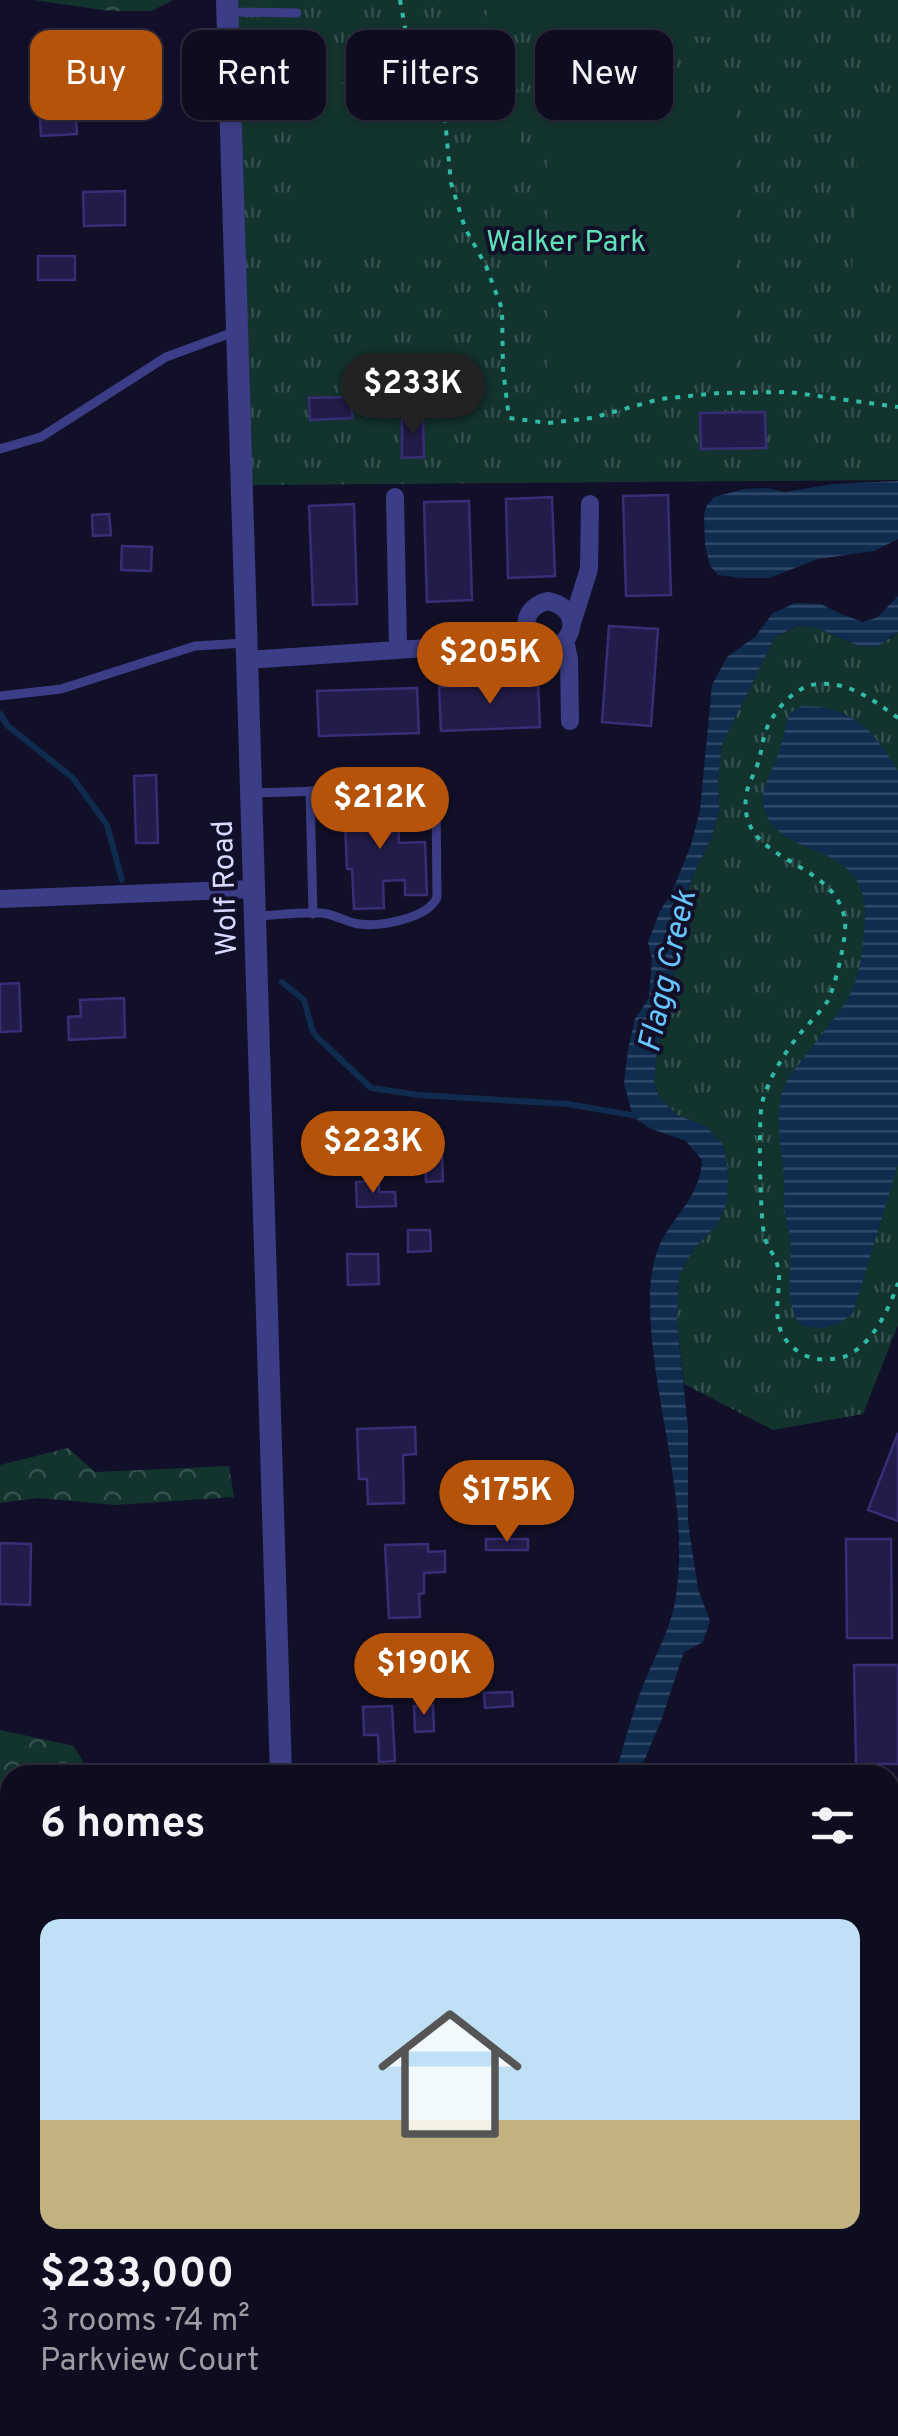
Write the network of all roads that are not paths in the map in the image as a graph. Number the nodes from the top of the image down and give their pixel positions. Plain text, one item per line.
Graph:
1 (227, 6) edge
2 (296, 13) dead end
3 (237, 331) junction
4 (0, 449) edge
5 (394, 497) dead end
6 (590, 504) dead end
7 (568, 632) junction
8 (533, 641) junction
9 (398, 650) junction
10 (247, 652) junction
11 (0, 696) edge
12 (570, 721) dead end
13 (310, 791) junction
14 (251, 792) junction
15 (254, 890) junction
16 (0, 899) edge
17 (312, 914) junction
18 (255, 916) junction
19 (281, 1765) edge

1 - 2 lane
1 - 3 street, Wolf Road
3 - 4 lane
3 - 10 street, Wolf Road
5 - 9 street
6 - 7 street
7 - 8 street
7 - 8 street
7 - 12 street
8 - 9 street
9 - 10 street
10 - 11 lane
10 - 14 street, Wolf Road
13 - 14 lane
13 - 17 lane
13 - 17 lane
14 - 15 street, Wolf Road
15 - 16 street
15 - 18 street, Wolf Road
17 - 18 lane
18 - 19 street, Wolf Road

